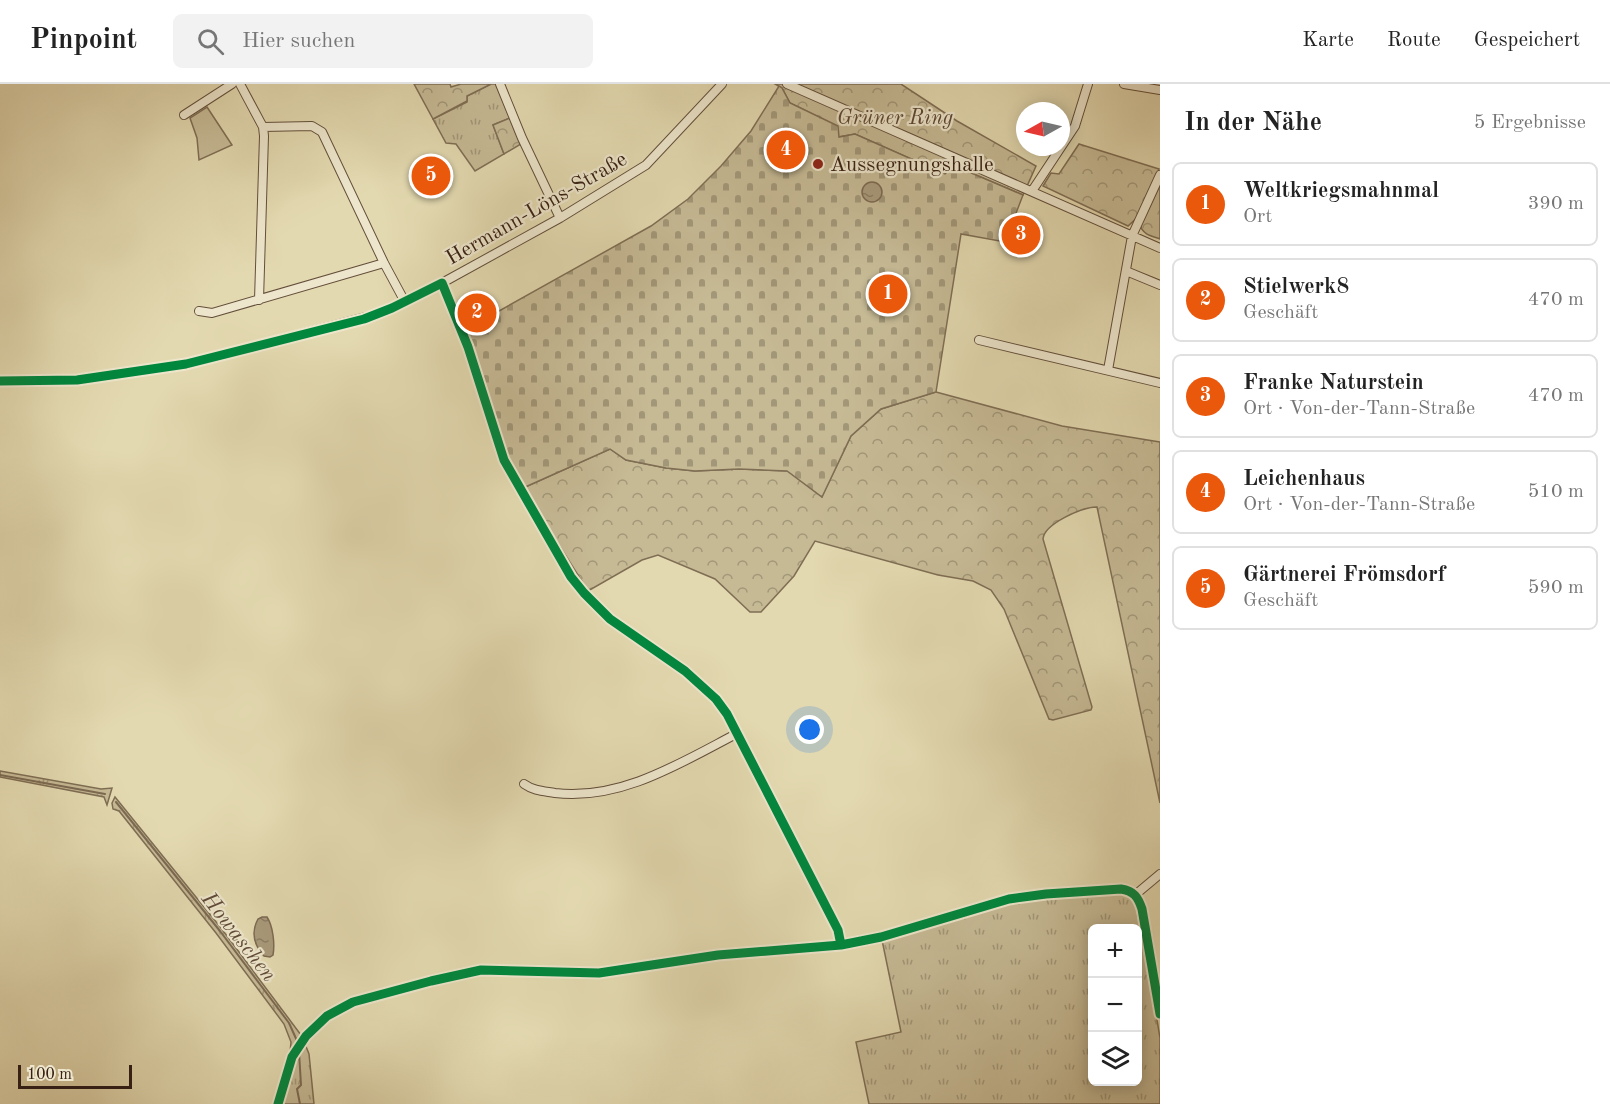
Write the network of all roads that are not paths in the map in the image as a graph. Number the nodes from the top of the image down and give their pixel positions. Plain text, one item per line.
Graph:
1 (232, 84) edge
2 (240, 84) edge
3 (500, 84) edge
4 (722, 84) edge
5 (787, 84) edge
6 (1088, 84) edge
7 (1124, 84) edge
8 (1160, 90) edge
9 (184, 116) dead end
10 (263, 127) junction
11 (1160, 175) edge
12 (1032, 191) junction
13 (560, 218) junction
14 (1132, 236) junction
15 (1160, 248) edge
16 (384, 262) junction
17 (1126, 271) junction
18 (442, 284) junction
19 (1160, 285) edge
20 (259, 300) junction
21 (405, 302) junction
22 (199, 311) dead end
23 (979, 340) dead end
24 (1108, 370) junction
25 (0, 381) edge
26 (1160, 383) edge
27 (738, 733) junction
28 (524, 784) dead end
29 (1160, 874) edge
30 (1136, 895) junction
31 (841, 945) junction
32 (1160, 1014) edge
33 (278, 1104) edge

1 - 9 street
2 - 10 street
3 - 13 street
4 - 13 street, Hermann-Löns-Straße
5 - 12 street
6 - 12 street
7 - 8 street
10 - 16 street
10 - 20 street
11 - 14 street
12 - 14 street
13 - 18 street, Hermann-Löns-Straße
14 - 15 street
14 - 17 street
16 - 20 street
16 - 21 street
17 - 19 street
17 - 24 street
18 - 21 street, Hermann-Löns-Straße
18 - 27 street
20 - 22 street
21 - 25 street, Hermann-Löns-Straße
23 - 24 street
24 - 26 street
27 - 28 street
27 - 31 street
29 - 30 street
30 - 31 street
30 - 32 street
31 - 33 street

